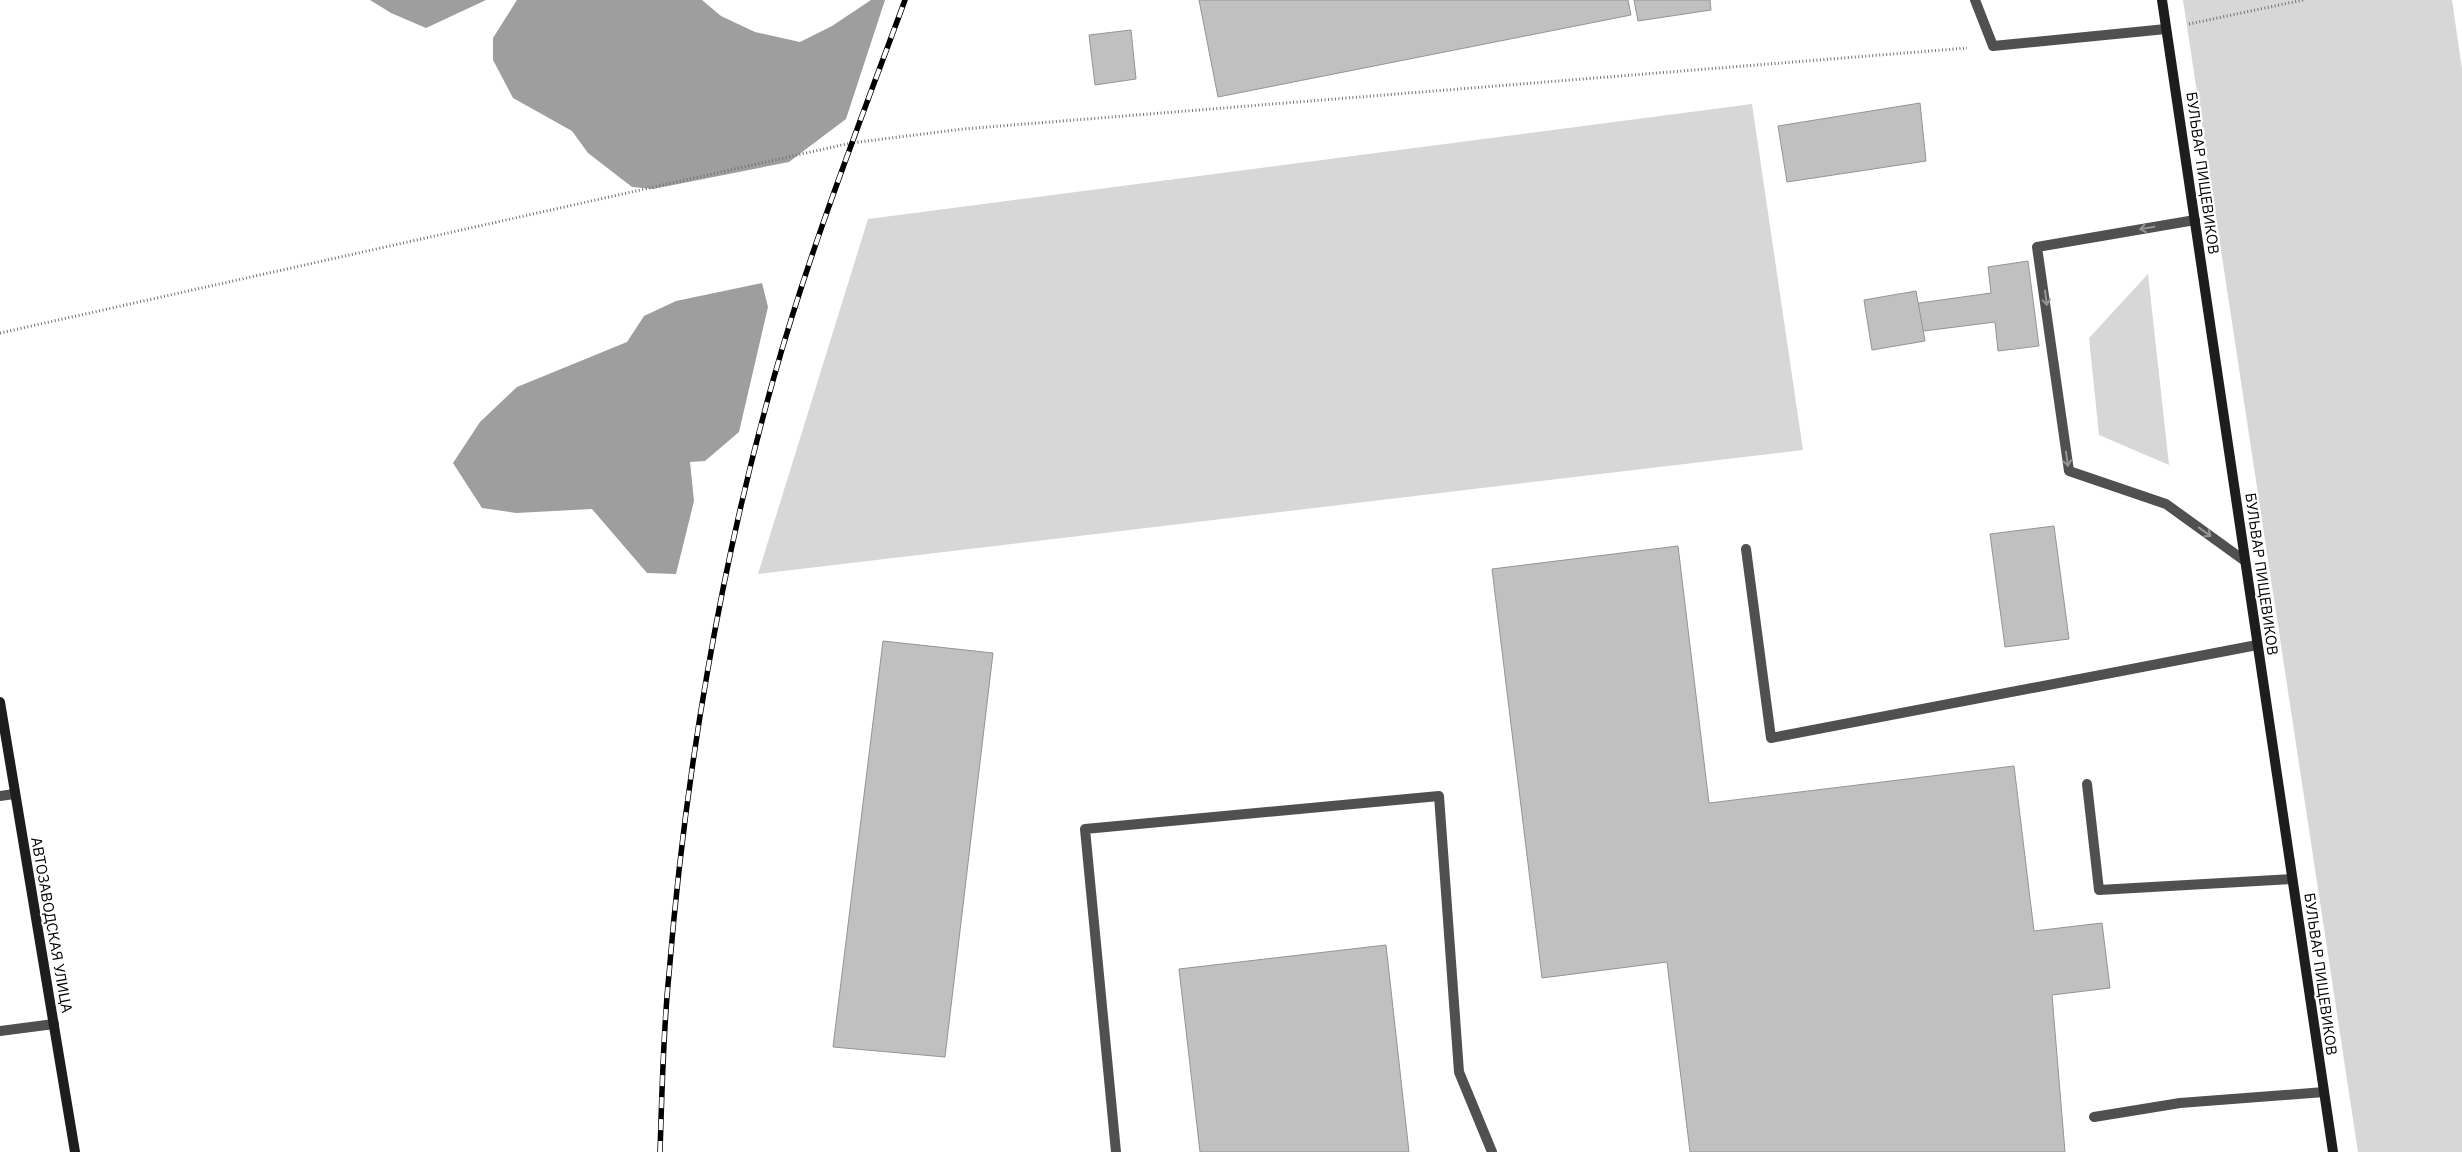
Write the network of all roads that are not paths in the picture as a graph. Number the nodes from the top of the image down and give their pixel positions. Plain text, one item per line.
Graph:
1 (1975, 0) edge
2 (2162, 0) edge
3 (2166, 29) junction
4 (2195, 220) junction
5 (1746, 549) dead end
6 (2245, 561) junction
7 (2257, 645) junction
8 (0, 702) edge
9 (2087, 784) dead end
10 (14, 794) junction
11 (0, 796) edge
12 (2292, 879) junction
13 (54, 1024) junction
14 (0, 1031) edge
15 (2324, 1092) junction
16 (2094, 1117) dead end
17 (75, 1152) edge
18 (1116, 1152) edge
19 (1492, 1152) edge
20 (2333, 1152) edge

1 - 3 lane
2 - 3 main road, БУЛЬВАР ПИЩЕВИКОВ
3 - 4 main road, БУЛЬВАР ПИЩЕВИКОВ
4 - 6 main road, БУЛЬВАР ПИЩЕВИКОВ
4 -> 6 lane
5 - 7 lane
6 - 7 main road, БУЛЬВАР ПИЩЕВИКОВ
7 - 12 main road, БУЛЬВАР ПИЩЕВИКОВ
8 - 10 main road, АВТОЗАВОДСКАЯ УЛИЦА
9 - 12 lane
10 - 11 lane
10 - 13 main road, АВТОЗАВОДСКАЯ УЛИЦА
12 - 15 main road, БУЛЬВАР ПИЩЕВИКОВ
13 - 14 lane
13 - 17 main road, АВТОЗАВОДСКАЯ УЛИЦА
15 - 16 lane
15 - 20 main road, БУЛЬВАР ПИЩЕВИКОВ
18 - 19 lane

